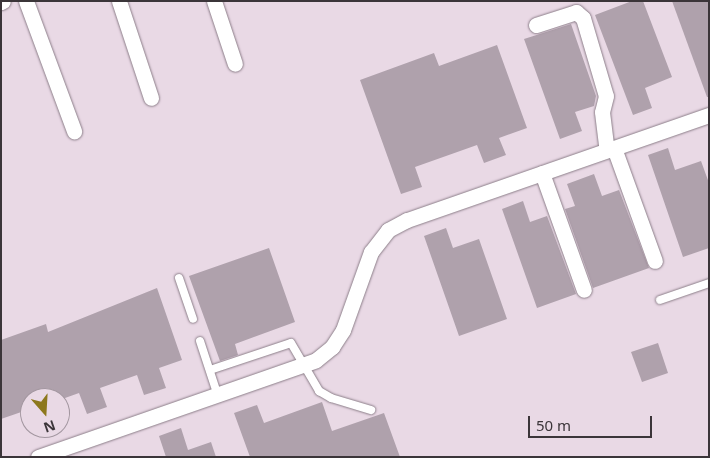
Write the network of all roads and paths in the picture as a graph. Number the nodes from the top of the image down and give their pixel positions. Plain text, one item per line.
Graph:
1 (26, 1) edge
2 (119, 1) edge
3 (214, 1) edge
4 (536, 25) dead end
5 (234, 64) dead end
6 (151, 98) dead end
7 (709, 115) edge
8 (74, 131) dead end
9 (611, 149) junction
10 (542, 173) junction
11 (655, 261) dead end
12 (179, 278) dead end
13 (709, 283) edge
14 (584, 290) dead end
15 (660, 300) dead end
16 (193, 319) dead end
17 (200, 341) dead end
18 (303, 366) junction
19 (210, 370) junction
20 (218, 396) junction
21 (371, 410) dead end
22 (38, 457) edge

1 - 8 street
2 - 6 street
3 - 5 street
4 - 9 street
7 - 9 street
9 - 10 street
9 - 11 street
10 - 14 street
10 - 18 street
12 - 16 lane
13 - 15 lane
17 - 19 lane
18 - 19 lane
18 - 20 street
18 - 21 lane
19 - 20 lane
20 - 22 street

